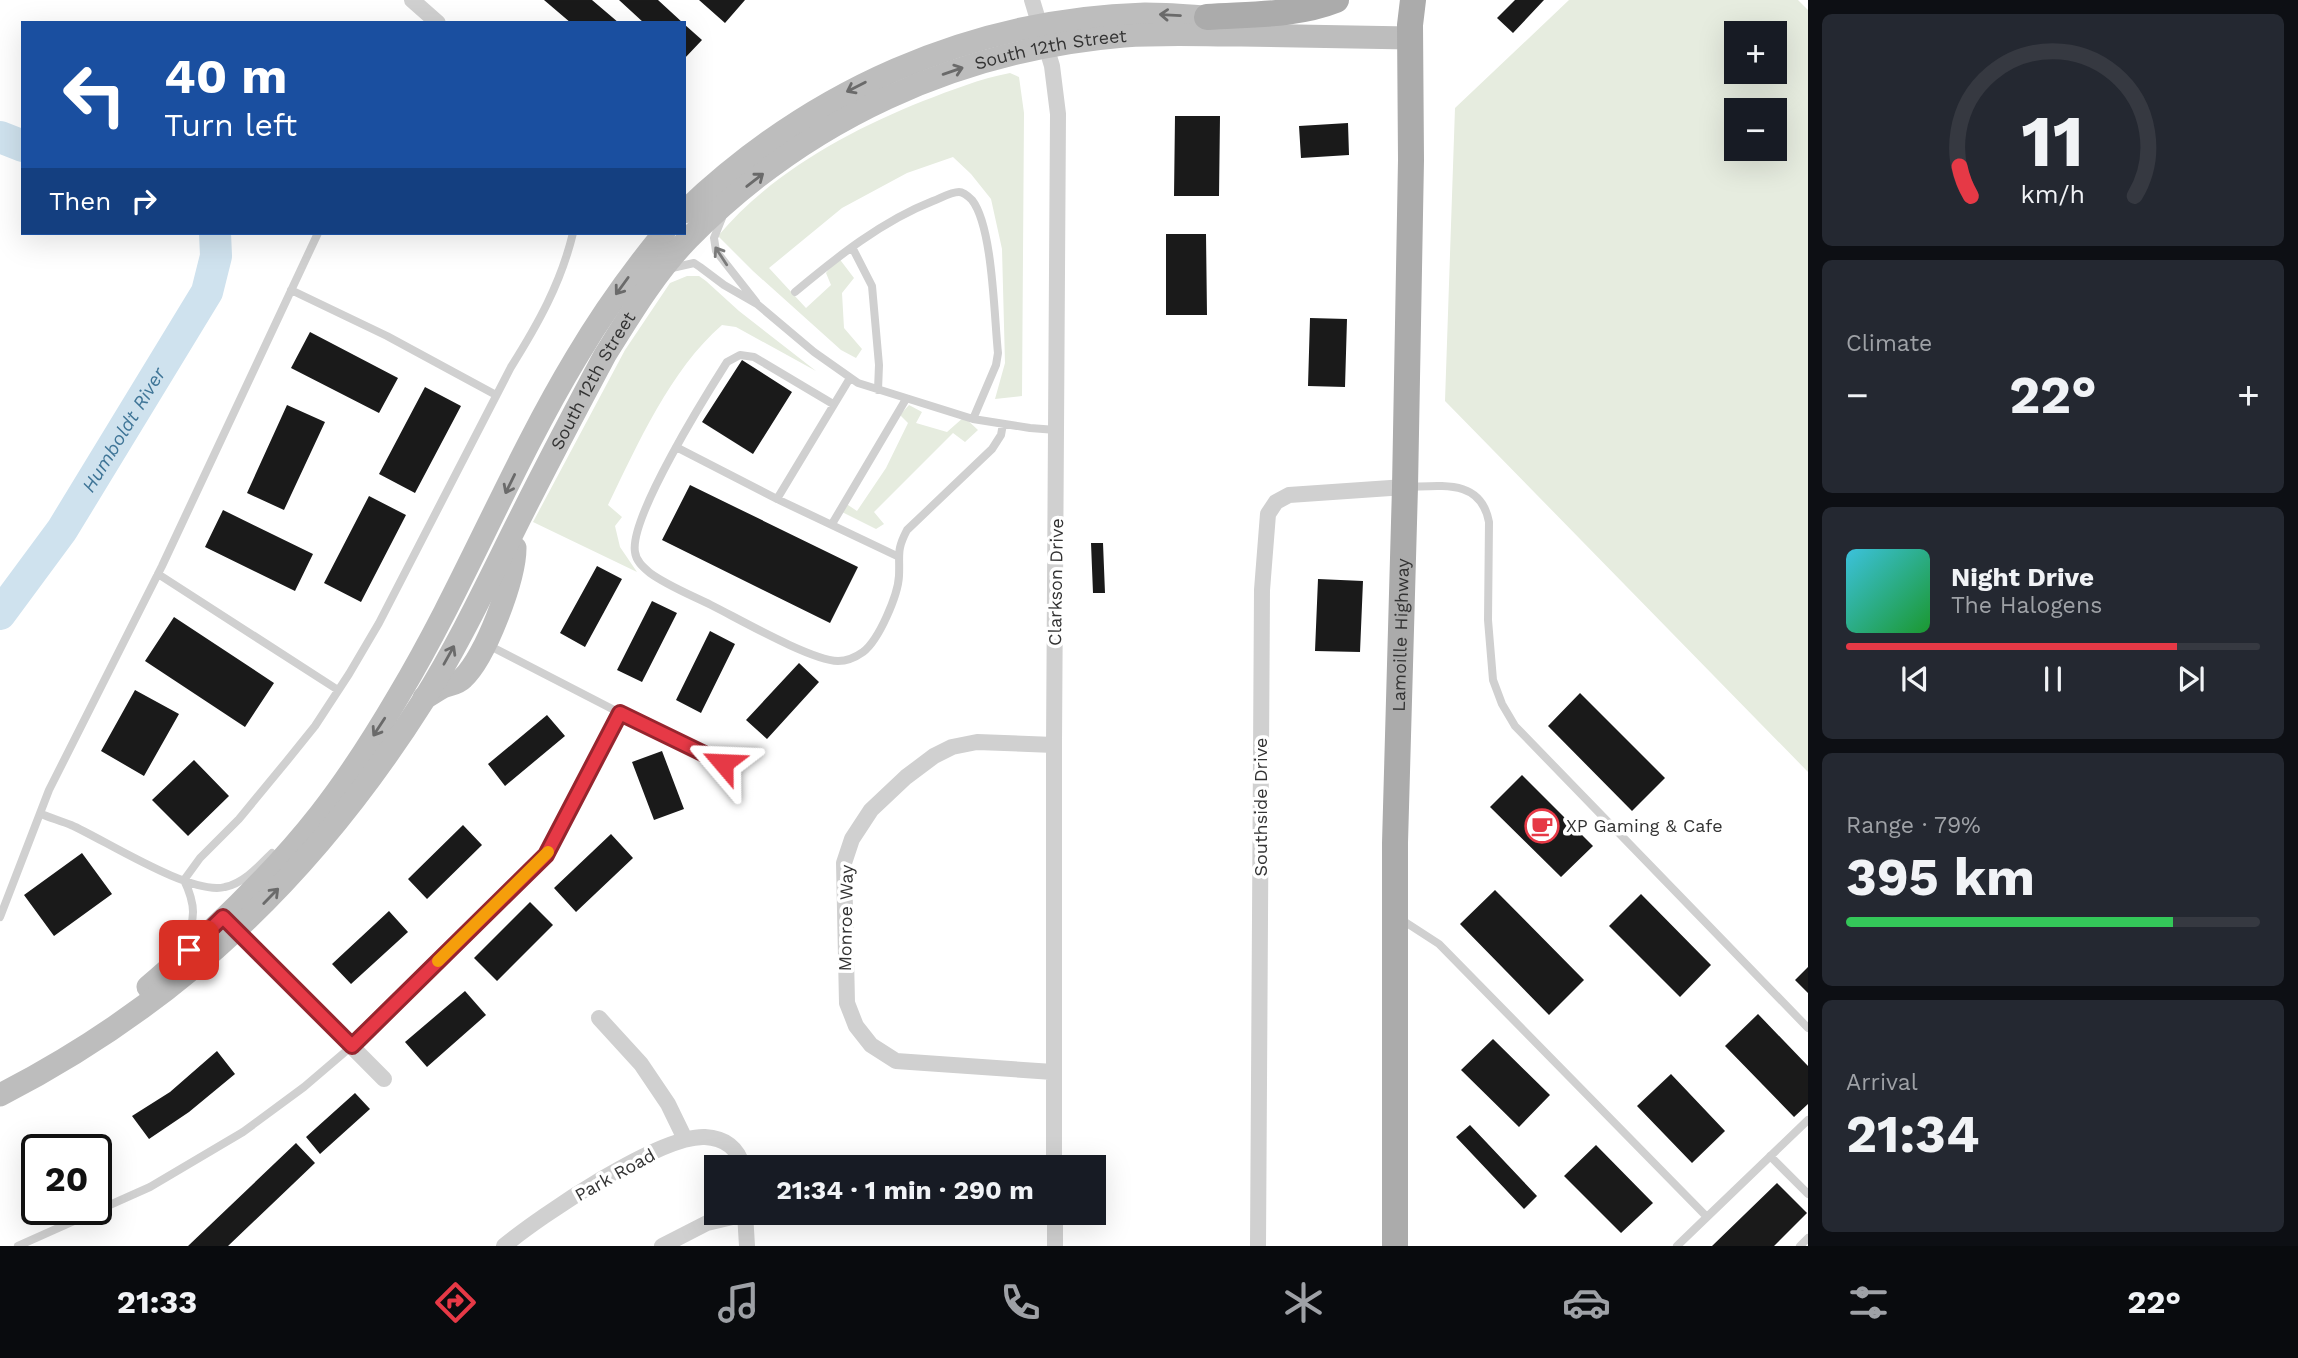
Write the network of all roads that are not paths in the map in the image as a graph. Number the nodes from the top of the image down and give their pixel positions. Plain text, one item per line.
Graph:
1 (412, 0) edge
2 (1031, 0) edge
3 (1336, 0) edge
4 (1399, 0) edge
5 (1207, 17) junction
6 (430, 20) edge
7 (1411, 21) edge
8 (1043, 36) junction
9 (730, 200) junction
10 (686, 210) edge
11 (686, 234) edge
12 (317, 235) edge
13 (572, 235) edge
14 (662, 235) edge
15 (682, 237) edge
16 (852, 247) junction
17 (658, 276) junction
18 (291, 290) junction
19 (796, 292) dead end
20 (757, 304) junction
21 (850, 378) junction
22 (878, 390) junction
23 (496, 395) junction
24 (906, 399) junction
25 (833, 404) junction
26 (973, 419) junction
27 (1003, 424) junction
28 (1056, 430) junction
29 (676, 447) junction
30 (1405, 487) junction
31 (777, 499) junction
32 (832, 524) junction
33 (515, 527) junction
34 (897, 556) junction
35 (158, 574) junction
36 (486, 643) junction
37 (338, 690) junction
38 (424, 698) junction
39 (620, 713) junction
40 (1054, 745) junction
41 (723, 763) dead end
42 (341, 785) junction
43 (41, 814) junction
44 (283, 843) dead end
45 (276, 850) dead end
46 (184, 880) junction
47 (1395, 916) junction
48 (0, 917) edge
49 (230, 924) junction
50 (172, 966) junction
51 (599, 1018) dead end
52 (1808, 1028) edge
53 (352, 1046) junction
54 (1053, 1073) junction
55 (384, 1079) dead end
56 (0, 1084) edge
57 (0, 1095) edge
58 (1808, 1120) edge
59 (685, 1139) junction
60 (738, 1155) edge
61 (1054, 1155) edge
62 (1770, 1156) junction
63 (1808, 1194) edge
64 (1707, 1217) junction
65 (704, 1225) edge
66 (746, 1225) edge
67 (1055, 1225) edge
68 (1808, 1238) edge
69 (18, 1246) edge
70 (504, 1246) edge
71 (662, 1246) edge
72 (747, 1246) edge
73 (1055, 1246) edge
74 (1258, 1246) edge
75 (1395, 1246) edge
76 (1677, 1246) edge
77 (1800, 1246) edge

1 - 6 street
2 - 8 street, Clarkson Drive
3 - 5 main road
4 - 7 main road, Lamoille Highway
5 - 7 main road, South 12th Street
5 -> 8 main road, South 12th Street
7 - 8 main road, South 12th Street
7 - 30 main road, Lamoille Highway
9 -> 8 main road, South 12th Street
8 -> 10 main road, South 12th Street
8 - 28 street, Clarkson Drive
9 - 11 main road, South 12th Street
20 -> 9 lane
12 - 18 lane
13 - 23 lane
14 -> 42 main road, South 12th Street
15 - 17 main road, South 12th Street
16 - 19 lane
16 - 22 lane
16 - 26 lane
17 - 20 lane
17 - 33 main road, South 12th Street
18 - 23 lane
18 - 35 lane
20 - 21 lane
21 - 22 lane
21 - 25 lane
22 - 24 lane
23 - 37 lane
24 - 26 lane
24 - 32 lane
25 - 29 lane
25 - 31 lane
26 - 27 lane
27 - 28 lane
27 - 34 lane
28 - 40 street, Clarkson Drive
29 - 31 lane
29 - 34 lane
30 - 47 main road, Lamoille Highway
30 - 52 lane
30 - 74 street, Southside Drive
31 - 32 lane
32 - 34 lane
33 - 36 main road
38 -> 33 main road, South 12th Street
35 - 37 lane
35 - 43 lane
36 - 38 main road
36 - 39 lane
37 - 46 lane
49 -> 38 main road, South 12th Street
39 - 41 lane
39 - 53 lane
40 - 54 street, Clarkson Drive
40 - 54 street, Monroe Way
42 - 44 lane
42 - 49 main road, South 12th Street
43 - 46 lane
43 - 48 lane
45 - 46 lane
46 - 50 lane
47 - 64 lane
47 - 75 main road, Lamoille Highway
49 - 50 main road, South 12th Street
49 - 53 street
49 - 57 main road, South 12th Street
50 - 56 main road, South 12th Street
51 - 59 street
53 - 55 street
53 - 69 lane
54 - 61 street, Clarkson Drive
58 - 62 lane
59 - 60 street, Park Road
59 - 70 street, Park Road
62 - 63 lane
62 - 64 lane
64 - 76 lane
65 - 71 street
66 - 72 street
67 - 73 street
68 - 77 lane

